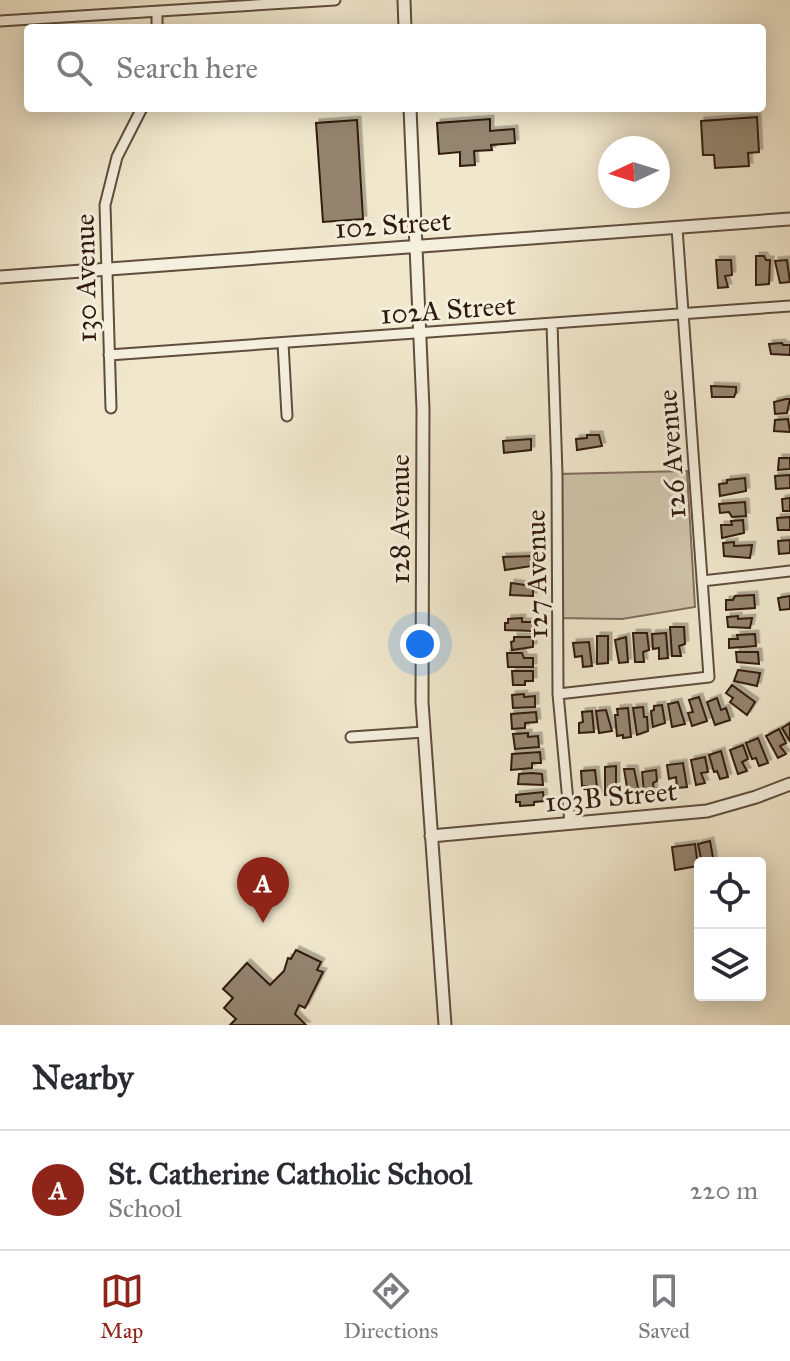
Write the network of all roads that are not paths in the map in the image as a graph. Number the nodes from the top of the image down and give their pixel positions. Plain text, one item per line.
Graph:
1 (335, 0) edge
2 (404, 0) edge
3 (157, 12) junction
4 (0, 21) edge
5 (157, 24) edge
6 (405, 24) edge
7 (140, 112) edge
8 (410, 112) edge
9 (790, 219) edge
10 (677, 228) junction
11 (417, 247) junction
12 (106, 269) junction
13 (0, 277) edge
14 (790, 306) edge
15 (683, 313) junction
16 (552, 324) junction
17 (420, 332) junction
18 (283, 343) junction
19 (109, 355) junction
20 (111, 408) dead end
21 (287, 416) dead end
22 (790, 571) edge
23 (702, 581) junction
24 (558, 694) junction
25 (424, 732) junction
26 (351, 737) dead end
27 (790, 784) edge
28 (570, 823) junction
29 (431, 836) junction
30 (445, 1025) edge

1 - 3 street
2 - 6 street
3 - 4 street
3 - 5 street
7 - 12 street, 130 Avenue
8 - 11 street, 128 Avenue
9 - 10 street, 102 Street
10 - 11 street, 102 Street
10 - 15 street, 126 Avenue
11 - 12 street, 102 Street
11 - 17 street, 128 Avenue
12 - 13 street, 102 Street
12 - 19 street, 130 Avenue
14 - 15 street, 102A Street
15 - 16 street, 102A Street
15 - 23 street, 126 Avenue
16 - 17 street, 102A Street
16 - 24 street, 127 Avenue
17 - 18 street, 102A Street
17 - 25 street, 128 Avenue
18 - 19 street, 102A Street
18 - 21 street
19 - 20 street, 130 Avenue
22 - 23 street
23 - 24 street, 126 Avenue
24 - 28 street, 127 Avenue
25 - 26 street
25 - 29 street, 128 Avenue
27 - 28 street, 103B Street
28 - 29 street, 103B Street
29 - 30 street, 128 Avenue

